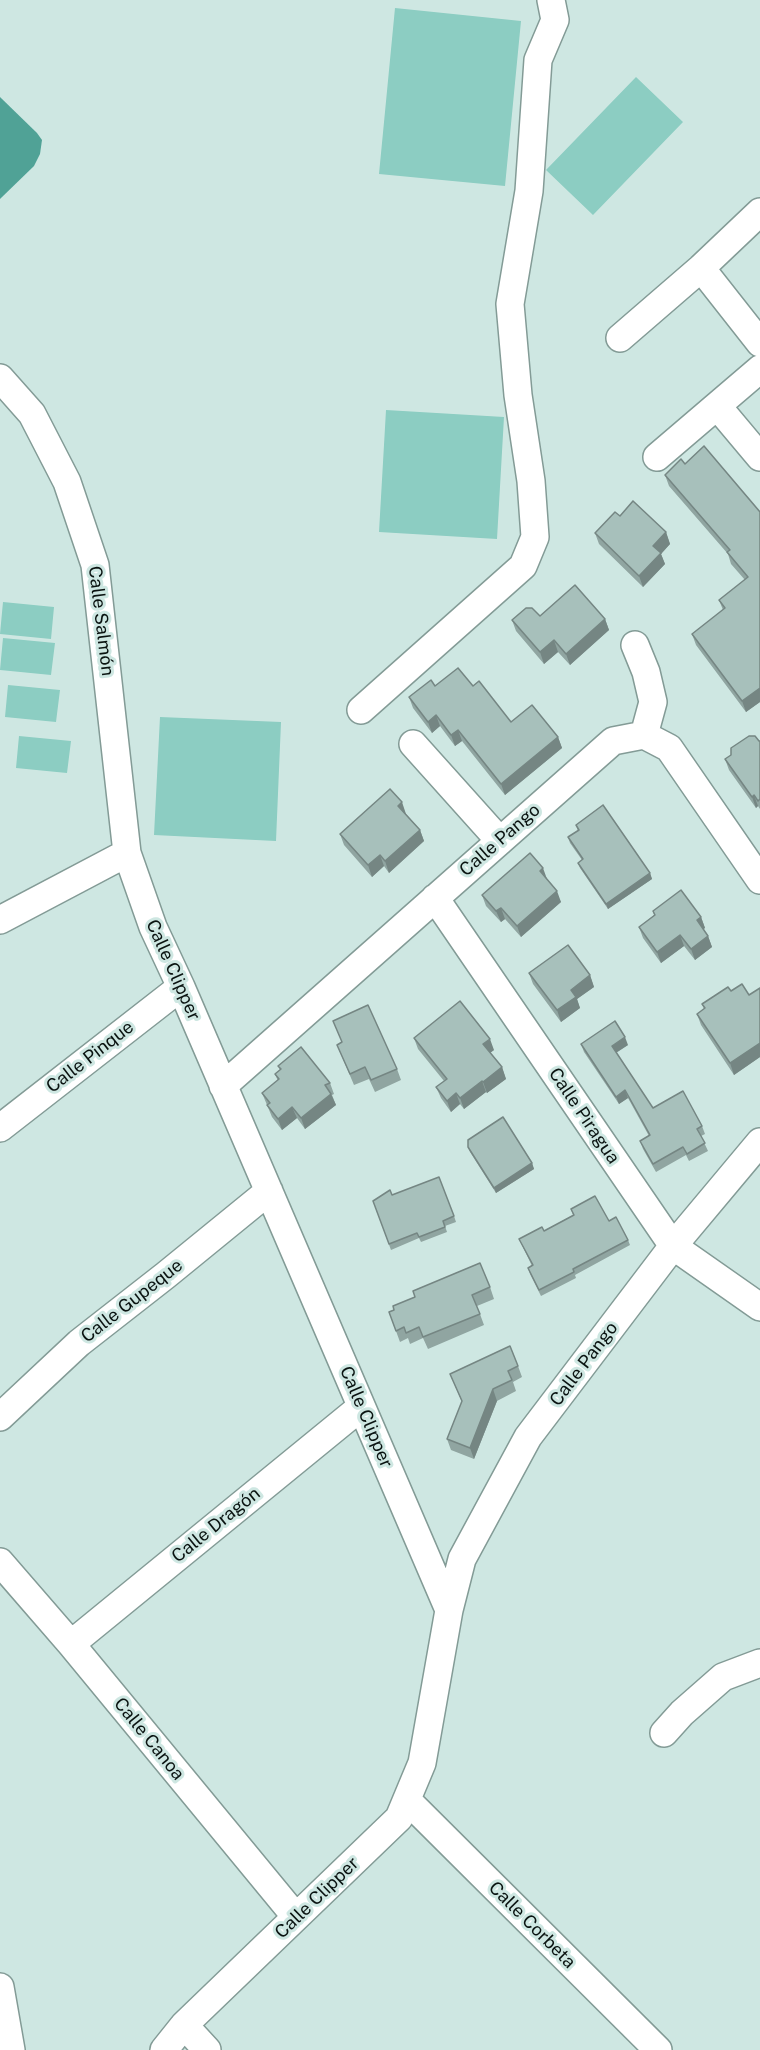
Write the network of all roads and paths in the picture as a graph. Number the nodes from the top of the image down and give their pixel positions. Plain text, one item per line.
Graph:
1 (551, 0) edge
2 (760, 212) edge
3 (702, 268) junction
4 (620, 338) dead end
5 (760, 343) edge
6 (760, 369) edge
7 (0, 378) edge
8 (718, 407) junction
9 (657, 457) dead end
10 (760, 458) edge
11 (635, 645) dead end
12 (361, 710) dead end
13 (644, 735) junction
14 (413, 744) dead end
15 (501, 840) junction
16 (127, 853) junction
17 (760, 880) edge
18 (435, 898) junction
19 (0, 920) edge
20 (181, 987) junction
21 (223, 1086) junction
22 (0, 1128) edge
23 (760, 1142) edge
24 (269, 1191) junction
25 (674, 1246) junction
26 (760, 1307) edge
27 (362, 1407) junction
28 (0, 1417) edge
29 (0, 1562) edge
30 (449, 1610) junction
31 (71, 1644) junction
32 (760, 1663) edge
33 (664, 1733) dead end
34 (407, 1800) junction
35 (296, 1917) junction
36 (0, 1987) edge
37 (184, 2025) junction
38 (645, 2046) edge
39 (11, 2050) edge
40 (164, 2050) edge
41 (207, 2050) edge

1 - 12 street
2 - 3 street
3 - 4 street
3 - 5 street
6 - 8 street
7 - 16 street, Calle Salmón
8 - 9 street
8 - 10 street
11 - 13 street
13 - 15 street, Calle Pango
13 - 17 street
14 - 15 street
15 - 18 street, Calle Pango
16 - 19 street
16 - 20 street, Calle Clipper
18 - 21 street, Calle Pango
18 - 25 street, Calle Piragua
20 - 21 street, Calle Clipper
20 - 22 street, Calle Pinque
21 - 24 street, Calle Clipper
23 - 25 street, Calle Pango
24 - 27 street, Calle Clipper
24 - 28 street, Calle Gupeque
25 - 26 street, Calle Piragua
25 - 30 street, Calle Pango
27 - 30 street, Calle Clipper
27 - 31 street, Calle Dragón
29 - 31 street, Calle Canoa
30 - 34 street, Calle Clipper
31 - 35 street, Calle Canoa
32 - 33 street
34 - 35 street, Calle Clipper
34 - 38 street, Calle Corbeta
35 - 37 street, Calle Clipper
36 - 39 street
37 - 40 street, Calle Clipper
37 - 41 street

